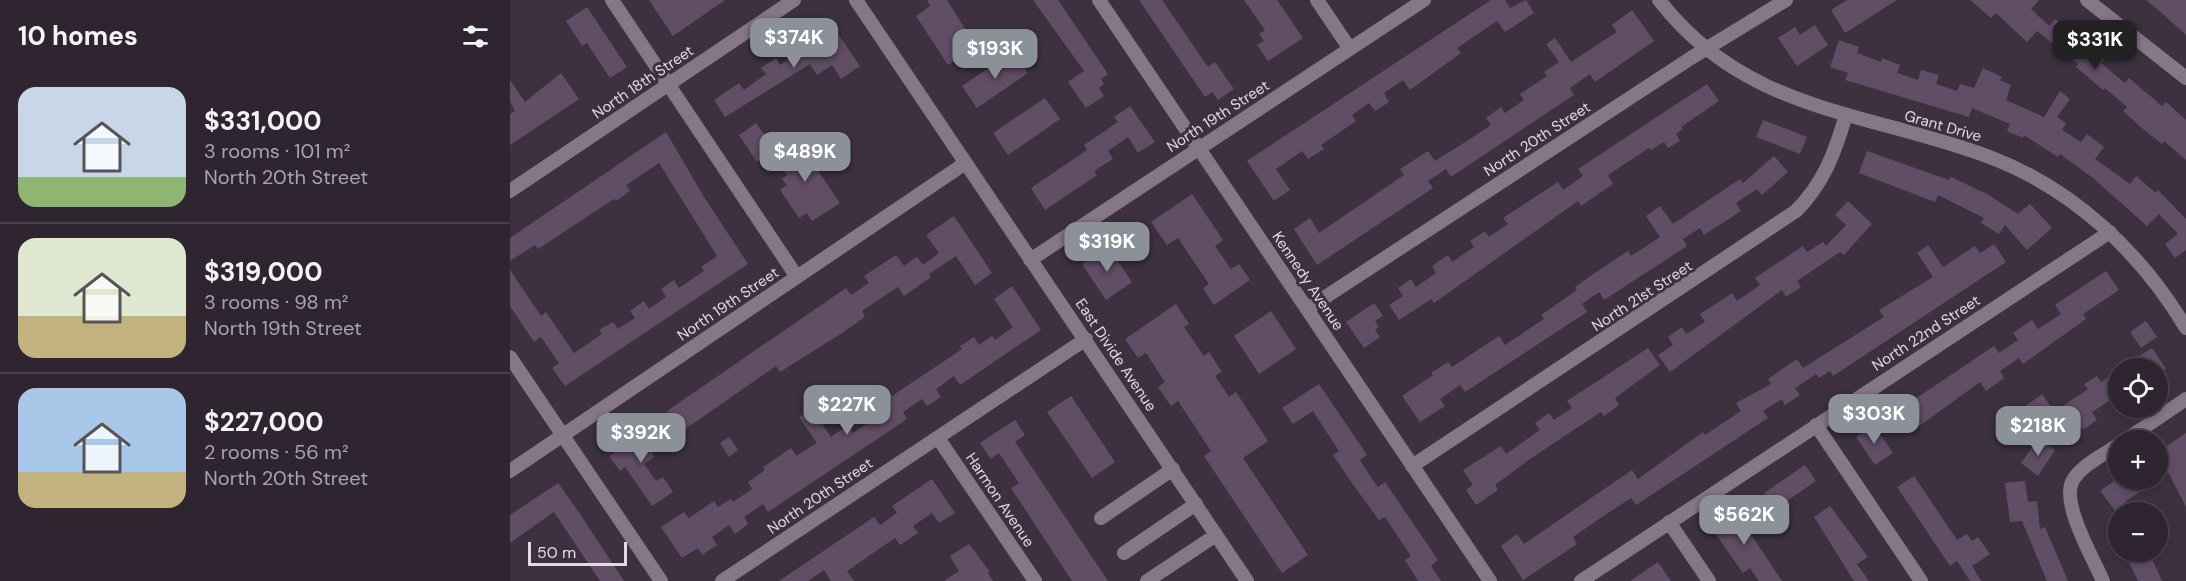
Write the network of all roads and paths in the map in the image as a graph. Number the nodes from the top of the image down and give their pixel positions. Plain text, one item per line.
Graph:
1 (612, 0) edge
2 (794, 0) edge
3 (856, 0) edge
4 (1099, 0) edge
5 (1317, 0) edge
6 (1424, 0) edge
7 (1659, 0) edge
8 (1786, 0) edge
9 (2087, 0) edge
10 (1706, 48) junction
11 (1350, 49) junction
12 (2186, 78) edge
13 (669, 85) junction
14 (1846, 115) junction
15 (1199, 148) junction
16 (964, 164) junction
17 (510, 191) edge
18 (2110, 232) junction
19 (1030, 260) junction
20 (798, 277) junction
21 (1307, 309) junction
22 (2186, 328) edge
23 (1086, 339) junction
24 (510, 357) edge
25 (2186, 399) edge
26 (1816, 425) junction
27 (2140, 430) edge
28 (563, 435) junction
29 (938, 438) junction
30 (2108, 452) edge
31 (1412, 466) junction
32 (1173, 469) junction
33 (510, 471) edge
34 (1196, 504) junction
35 (1101, 518) dead end
36 (1669, 522) junction
37 (1216, 535) junction
38 (1125, 552) dead end
39 (661, 581) edge
40 (722, 581) edge
41 (1035, 581) edge
42 (1147, 581) edge
43 (1247, 581) edge
44 (1490, 581) edge
45 (1581, 581) edge
46 (1709, 581) edge
47 (1921, 581) edge
48 (2103, 581) edge

1 - 13 street
2 - 13 street, North 18th Street
3 - 16 street, East Divide Avenue
4 - 15 street, Kennedy Avenue
5 - 11 street
6 - 11 street, North 19th Street
7 - 10 street, Grant Drive
8 - 10 street, North 20th Street
9 - 12 street
10 - 14 street, Grant Drive
10 - 21 street, North 20th Street
11 - 15 street, North 19th Street
13 - 17 street, North 18th Street
13 - 20 street
14 - 18 street, Grant Drive
14 - 31 street, North 21st Street
15 - 19 street, North 19th Street
15 - 21 street, Kennedy Avenue
16 - 19 street, East Divide Avenue
16 - 20 street, North 19th Street
18 - 22 street, Grant Drive
18 - 26 street, North 22nd Street
19 - 23 street, East Divide Avenue
20 - 28 street, North 19th Street
21 - 31 street, Kennedy Avenue
23 - 29 street, North 20th Street
23 - 32 street, East Divide Avenue
24 - 28 street
25 - 27 street
26 - 36 street, North 22nd Street
26 - 47 street
28 - 33 street, North 19th Street
28 - 39 street
29 - 40 street, North 20th Street
29 - 41 street, Harmon Avenue
30 - 48 street
31 - 44 street, Kennedy Avenue
32 - 34 street, East Divide Avenue
32 - 35 street
34 - 37 street, East Divide Avenue
34 - 38 street
36 - 45 street, North 22nd Street
36 - 46 street
37 - 42 street
37 - 43 street, East Divide Avenue

